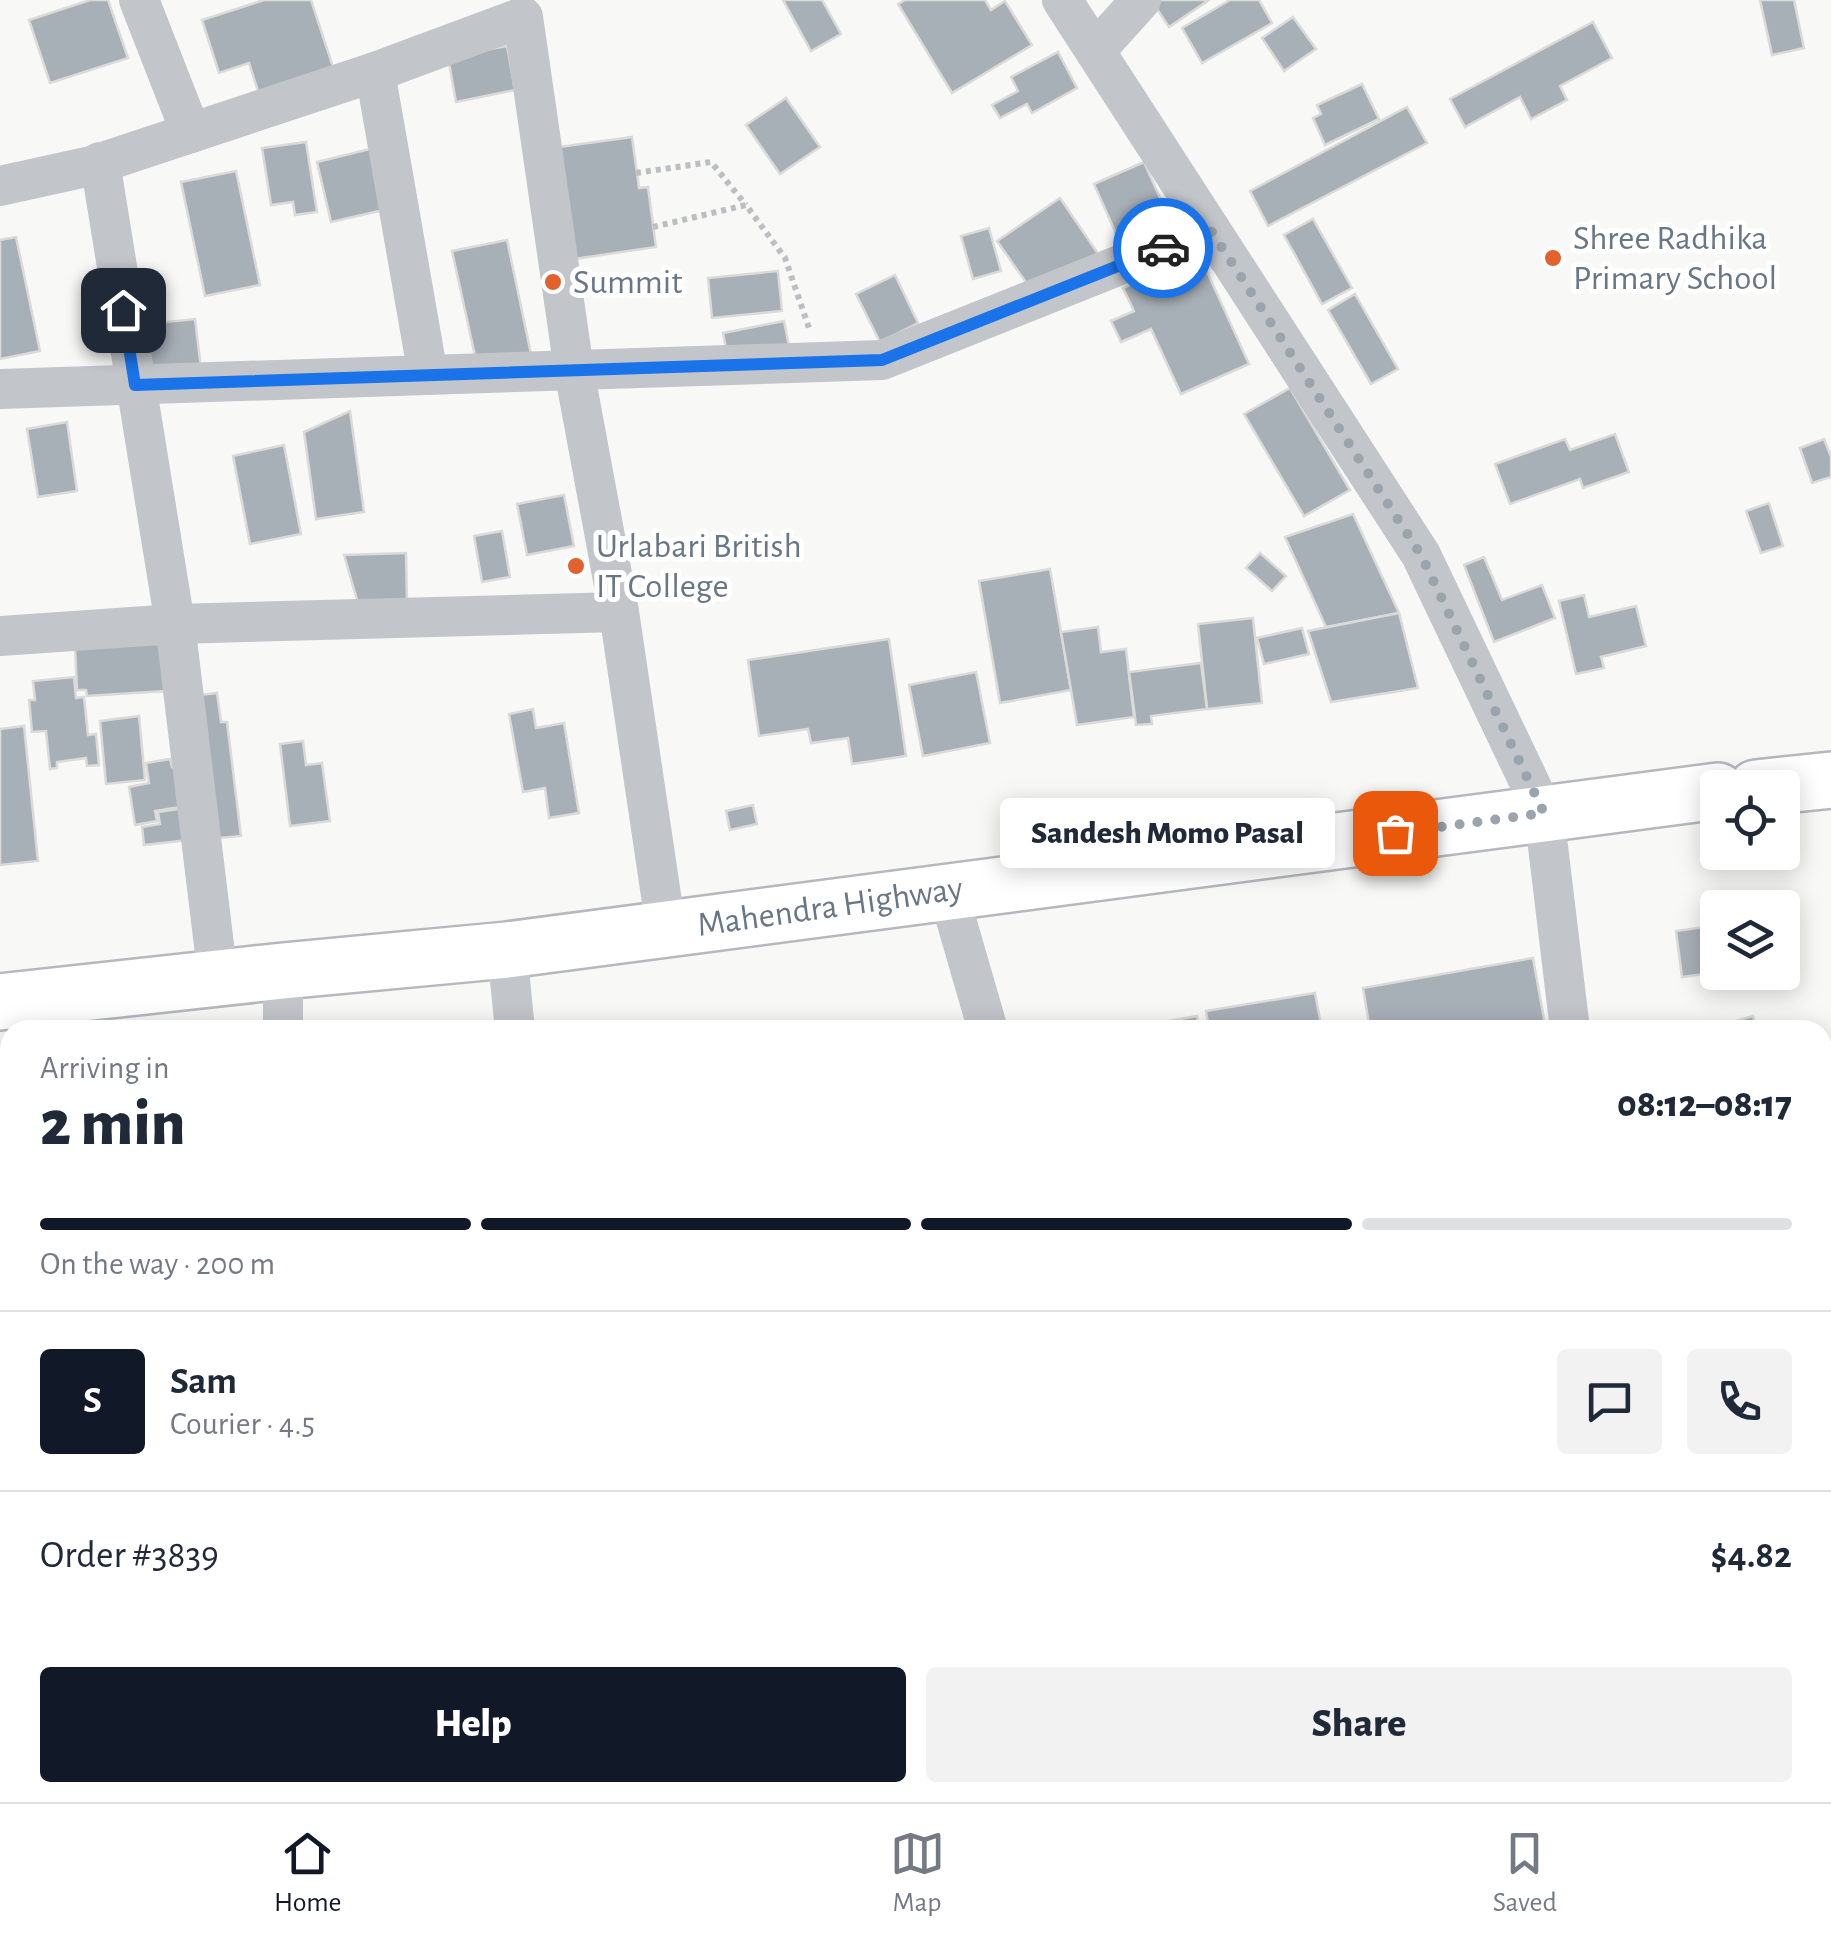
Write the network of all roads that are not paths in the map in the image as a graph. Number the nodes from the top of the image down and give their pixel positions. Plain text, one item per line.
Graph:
1 (139, 0) edge
2 (1062, 0) edge
3 (1141, 0) edge
4 (1095, 51) junction
5 (375, 72) junction
6 (191, 133) junction
7 (100, 162) junction
8 (0, 186) edge
9 (1210, 229) junction
10 (574, 370) junction
11 (428, 375) junction
12 (135, 385) junction
13 (0, 389) edge
14 (619, 612) junction
15 (175, 624) junction
16 (0, 636) edge
17 (1831, 780) edge
18 (1800, 783) edge
19 (1700, 794) edge
20 (1544, 813) junction
21 (948, 892) junction
22 (666, 929) junction
23 (507, 950) junction
24 (283, 971) junction
25 (218, 978) junction
26 (0, 1002) edge
27 (282, 1020) edge
28 (514, 1020) edge
29 (985, 1020) edge
30 (1569, 1020) edge

1 - 6 street
2 - 4 street
3 - 4 street
4 - 9 street
5 - 6 street
5 - 10 street
5 - 11 street
6 - 7 street
7 - 8 street
7 - 12 street
9 - 10 street
9 - 20 street
10 - 11 street
10 - 14 street
11 - 12 street
12 - 13 street
12 - 15 street
14 - 15 street
14 - 22 street
15 - 16 street
15 - 25 street
17 - 18 highway
19 - 20 highway, Mahendra Highway
20 - 21 highway, Mahendra Highway
20 - 30 street
21 - 22 highway, Mahendra Highway
21 - 29 street
22 - 23 highway, Mahendra Highway
23 - 24 highway, Mahendra Highway
23 - 28 street
24 - 25 highway, Mahendra Highway
24 - 27 street
25 - 26 highway, Mahendra Highway

